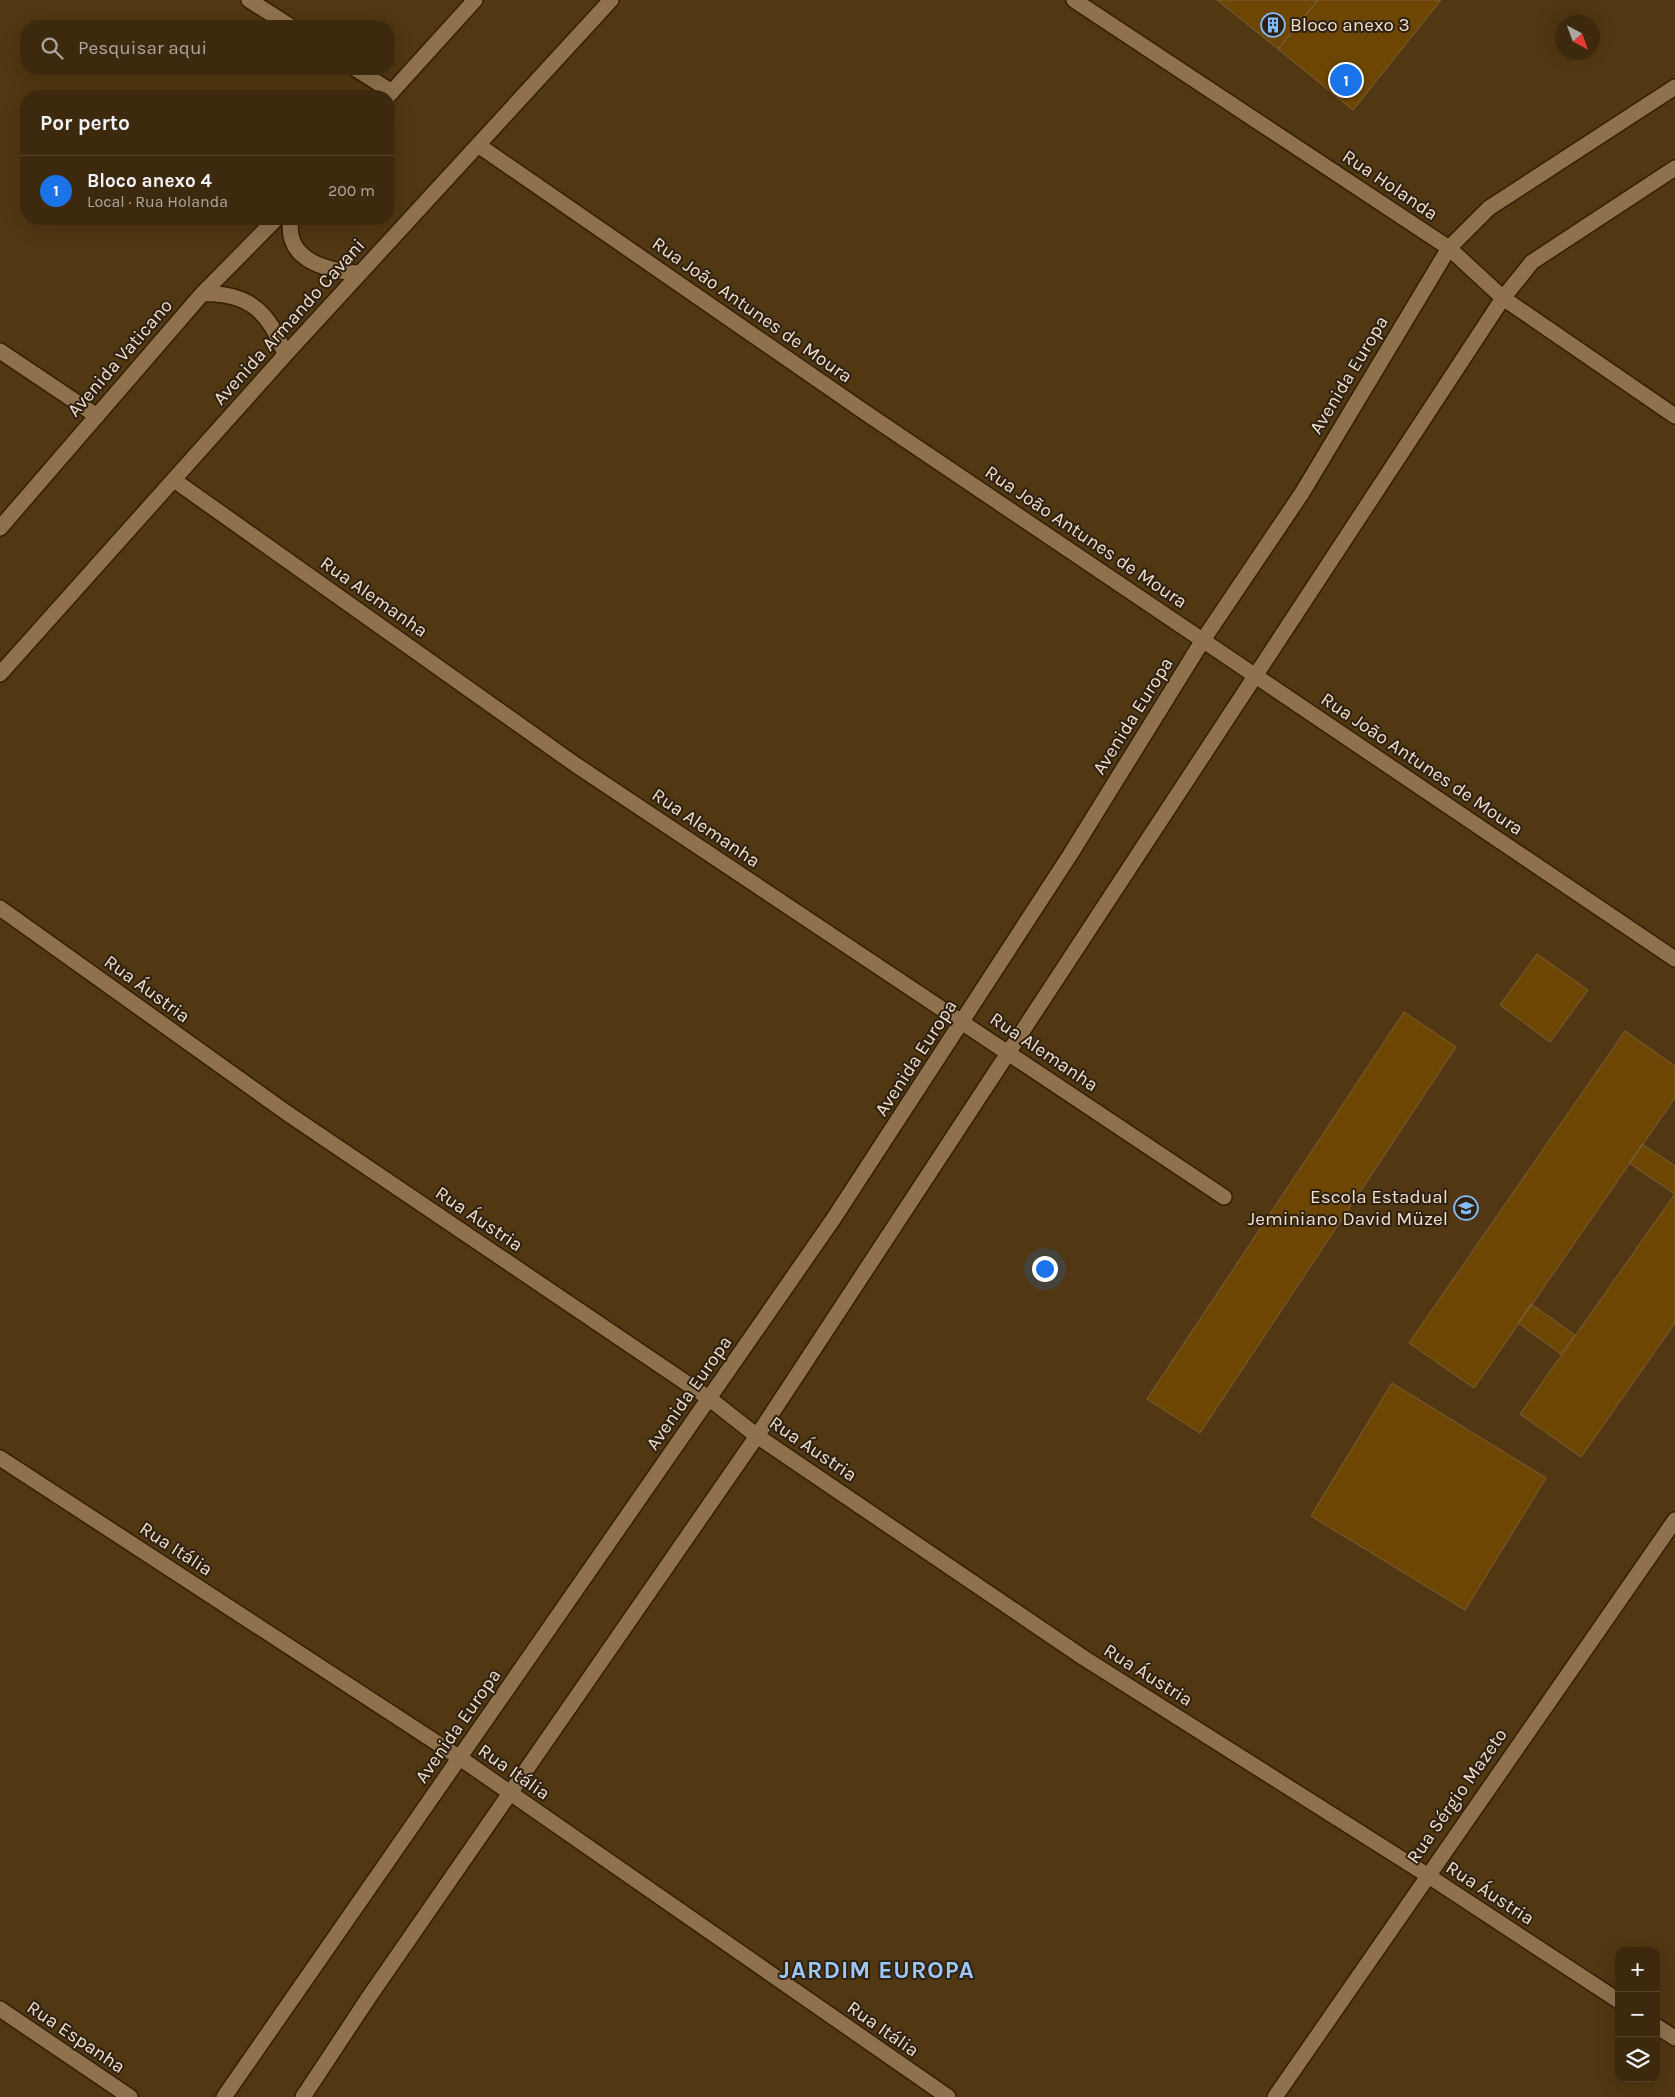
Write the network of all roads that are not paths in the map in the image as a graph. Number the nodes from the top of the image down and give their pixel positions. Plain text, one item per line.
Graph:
1 (249, 0) edge
2 (475, 0) edge
3 (612, 0) edge
4 (1074, 0) edge
5 (281, 20) edge
6 (364, 75) edge
7 (1675, 87) edge
8 (385, 90) edge
9 (394, 90) edge
10 (478, 145) junction
11 (1675, 168) edge
12 (270, 225) edge
13 (292, 225) edge
14 (1449, 248) junction
15 (359, 273) junction
16 (202, 294) junction
17 (1502, 298) junction
18 (0, 351) edge
19 (285, 355) junction
20 (97, 416) junction
21 (1675, 416) edge
22 (174, 480) junction
23 (0, 528) edge
24 (1203, 640) junction
25 (0, 674) edge
26 (1256, 676) junction
27 (0, 908) edge
28 (1675, 959) edge
29 (963, 1022) junction
30 (1008, 1051) junction
31 (1224, 1197) dead end
32 (710, 1399) junction
33 (757, 1436) junction
34 (0, 1458) edge
35 (1675, 1520) edge
36 (460, 1758) junction
37 (511, 1794) junction
38 (1427, 1875) junction
39 (1615, 1998) edge
40 (0, 2010) edge
41 (1660, 2029) edge
42 (1675, 2038) edge
43 (130, 2097) edge
44 (224, 2097) edge
45 (304, 2097) edge
46 (948, 2097) edge
47 (1275, 2097) edge

1 - 5 street
2 - 9 street
3 - 10 street, Avenida Armando Cavani
4 - 14 street, Rua Holanda
6 - 8 street
7 - 14 street, Avenida Europa
10 - 15 street, Avenida Armando Cavani
10 - 24 street, Rua João Antunes de Moura
11 - 17 street
12 - 16 street, Avenida Vaticano
13 - 15 street
14 - 17 street, Rua Holanda
14 - 24 street, Avenida Europa
15 - 19 street, Avenida Armando Cavani
16 - 19 street
16 - 20 street, Avenida Vaticano
17 - 21 street, Rua Holanda
17 - 26 street
18 - 20 street
19 - 22 street, Avenida Armando Cavani
20 - 23 street, Avenida Vaticano
22 - 25 street, Avenida Armando Cavani
22 - 29 street, Rua Alemanha
24 - 26 street, Rua João Antunes de Moura
24 - 29 street, Avenida Europa
26 - 28 street, Rua João Antunes de Moura
26 - 30 street
27 - 32 street, Rua Áustria
29 - 30 street, Rua Alemanha
29 - 32 street, Avenida Europa
30 - 31 street, Rua Alemanha
30 - 33 street
32 - 33 street, Rua Áustria
32 - 36 street, Avenida Europa
33 - 37 street
33 - 38 street, Rua Áustria
34 - 36 street, Rua Itália
35 - 38 street, Rua Sérgio Mazeto
36 - 37 street, Rua Itália
36 - 44 street, Avenida Europa
37 - 45 street
37 - 46 street, Rua Itália
38 - 39 street, Rua Áustria
38 - 47 street, Rua Sérgio Mazeto
40 - 43 street, Rua Espanha
41 - 42 street

